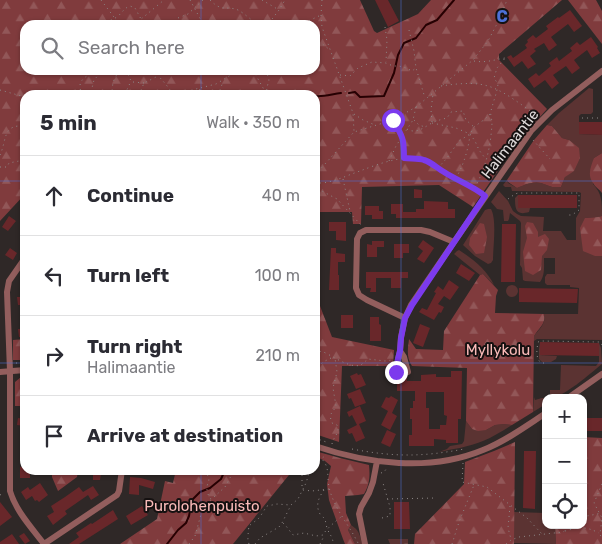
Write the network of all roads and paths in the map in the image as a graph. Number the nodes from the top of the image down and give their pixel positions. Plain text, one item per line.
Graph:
1 (101, 0) edge
2 (164, 0) edge
3 (190, 0) edge
4 (203, 0) edge
5 (210, 0) edge
6 (262, 0) edge
7 (285, 0) edge
8 (322, 0) edge
9 (508, 0) edge
10 (194, 8) junction
11 (279, 10) junction
12 (321, 15) junction
13 (114, 18) junction
14 (141, 19) joint
15 (109, 20) edge
16 (176, 20) edge
17 (201, 20) edge
18 (252, 20) edge
19 (271, 20) edge
20 (310, 20) edge
21 (385, 27) dead end
22 (409, 30) dead end
23 (320, 42) edge
24 (330, 50) junction
25 (473, 60) junction
26 (386, 63) junction
27 (416, 68) junction
28 (602, 71) edge
29 (88, 75) edge
30 (98, 75) edge
31 (116, 75) edge
32 (128, 75) edge
33 (230, 75) edge
34 (256, 75) edge
35 (268, 75) edge
36 (339, 75) junction
37 (158, 76) joint
38 (224, 80) junction
39 (131, 81) junction
40 (144, 83) junction
41 (440, 86) junction
42 (200, 87) junction
43 (0, 90) edge
44 (81, 90) edge
45 (91, 90) edge
46 (112, 90) edge
47 (128, 90) edge
48 (141, 90) edge
49 (170, 90) edge
50 (190, 90) edge
51 (200, 90) edge
52 (220, 90) edge
53 (265, 90) edge
54 (266, 90) edge
55 (497, 90) junction
56 (432, 92) junction
57 (20, 96) edge
58 (425, 98) junction
59 (416, 106) junction
60 (490, 113) junction
61 (353, 114) junction
62 (582, 118) dead end
63 (602, 118) edge
64 (543, 119) junction
65 (393, 120) junction
66 (413, 120) junction
67 (432, 123) junction
68 (376, 125) junction
69 (20, 126) edge
70 (426, 127) junction
71 (474, 127) junction
72 (407, 129) junction
73 (354, 132) junction
74 (470, 134) junction
75 (5, 136) junction
76 (402, 136) junction
77 (0, 137) edge
78 (528, 145) dead end
79 (0, 155) edge
80 (404, 158) junction
81 (486, 159) junction
82 (550, 159) dead end
83 (20, 160) edge
84 (388, 162) junction
85 (0, 167) edge
86 (438, 168) junction
87 (320, 169) edge
88 (343, 177) junction
89 (455, 179) junction
90 (320, 183) edge
91 (475, 188) junction
92 (320, 190) edge
93 (485, 196) junction
94 (508, 199) dead end
95 (350, 212) junction
96 (569, 215) dead end
97 (366, 230) junction
98 (454, 242) junction
99 (20, 265) edge
100 (405, 318) junction
101 (602, 345) edge
102 (400, 351) junction
103 (320, 353) edge
104 (331, 357) junction
105 (335, 358) junction
106 (398, 359) junction
107 (544, 363) dead end
108 (320, 365) edge
109 (20, 370) edge
110 (10, 371) junction
111 (0, 372) edge
112 (396, 372) dead end
113 (408, 372) dead end
114 (602, 374) edge
115 (574, 394) edge
116 (542, 416) edge
117 (320, 440) edge
118 (332, 444) junction
119 (337, 446) dead end
120 (320, 447) edge
121 (348, 448) dead end
122 (467, 448) dead end
123 (464, 457) junction
124 (320, 458) edge
125 (377, 461) junction
126 (121, 475) edge
127 (208, 475) edge
128 (233, 475) edge
129 (302, 475) edge
130 (308, 475) edge
131 (383, 483) dead end
132 (474, 484) junction
133 (602, 484) edge
134 (302, 489) junction
135 (329, 489) junction
136 (324, 490) junction
137 (436, 498) dead end
138 (211, 499) junction
139 (387, 499) junction
140 (291, 505) junction
141 (511, 506) junction
142 (601, 513) edge
143 (587, 516) edge
144 (341, 517) junction
145 (382, 518) dead end
146 (282, 523) junction
147 (567, 529) edge
148 (327, 530) junction
149 (563, 532) junction
150 (542, 534) junction
151 (600, 534) junction
152 (323, 535) junction
153 (602, 539) edge
154 (511, 540) junction
155 (44, 544) edge
156 (190, 544) edge
157 (249, 544) edge
158 (255, 544) edge
159 (320, 544) edge
160 (332, 544) edge
161 (358, 544) edge
162 (365, 544) edge
163 (452, 544) edge
164 (506, 544) edge

1 - 13 path
2 - 14 path
3 - 10 path
4 - 10 path
5 - 18 path
6 - 11 path
7 - 11 path
8 - 12 path
9 - 25 path
10 - 16 path
10 - 17 path
11 - 19 path
12 - 20 path
12 - 24 path
13 - 14 path
13 - 15 path
21 - 26 path
22 - 27 path
23 - 24 path
24 - 36 path
25 - 41 path
25 - 55 path
26 - 27 path
26 - 36 path
27 - 58 path
28 - 64 street, Halimaantie
29 - 44 path
30 - 45 path
31 - 46 path
32 - 39 path
33 - 38 path
34 - 53 path
35 - 54 path
36 - 61 path
37 - 40 path
37 - 49 path
38 - 42 path
38 - 52 path
39 - 40 path
39 - 47 path
40 - 48 path
41 - 55 path
41 - 56 path
42 - 50 path
42 - 51 path
43 - 57 path
55 - 60 path
55 - 64 path
56 - 58 path
56 - 67 path
58 - 59 path
59 - 65 path
59 - 66 path
60 - 71 path
60 - 81 path
61 - 68 path
61 - 73 path
62 - 63 path
64 - 93 street, Halimaantie
65 - 68 path
65 - 76 path
66 - 70 path
66 - 72 path
67 - 70 path
67 - 71 path
67 - 74 path
68 - 73 path
69 - 75 path
70 - 72 path
71 - 74 path
72 - 76 path
73 - 87 path
74 - 81 path
74 - 86 path
74 - 89 path
75 - 77 path
75 - 79 path
76 - 80 path
76 - 84 path
78 - 82 path
80 - 84 path
80 - 86 path
81 - 91 path
83 - 85 path
84 - 88 path
86 - 89 path
88 - 90 path
88 - 95 path
89 - 91 path
91 - 93 path
92 - 95 path
93 - 98 street, Halimaantie
94 - 96 path
95 - 97 path
97 - 98 street
97 - 100 street
98 - 100 street, Halimaantie
99 - 110 street
100 - 102 street, Halimaantie
101 - 107 path
102 - 106 street, Halimaantie
102 - 113 street, Halimaantie
103 - 104 path
104 - 105 path
104 - 108 path
105 - 106 path
105 - 118 path
106 - 112 street, Halimaantie
109 - 110 street
110 - 111 street
110 - 155 street
114 - 115 street
116 - 123 street
117 - 118 path
118 - 119 path
120 - 125 street
121 - 122 path
123 - 125 street
123 - 132 path
124 - 135 path
125 - 162 street
126 - 155 street
127 - 138 path
128 - 138 path
129 - 134 path
130 - 134 path
131 - 139 path
132 - 141 path
132 - 163 path
133 - 142 path
134 - 136 path
134 - 140 path
135 - 136 path
135 - 144 path
136 - 148 path
137 - 139 path
138 - 156 path
139 - 145 path
140 - 146 path
140 - 157 path
141 - 150 path
141 - 154 path
142 - 143 path
142 - 151 path
144 - 148 path
144 - 161 path
146 - 152 path
146 - 158 path
147 - 149 path
148 - 152 path
148 - 160 path
149 - 150 path
149 - 151 path
150 - 154 path
151 - 153 path
152 - 159 path
154 - 164 path

